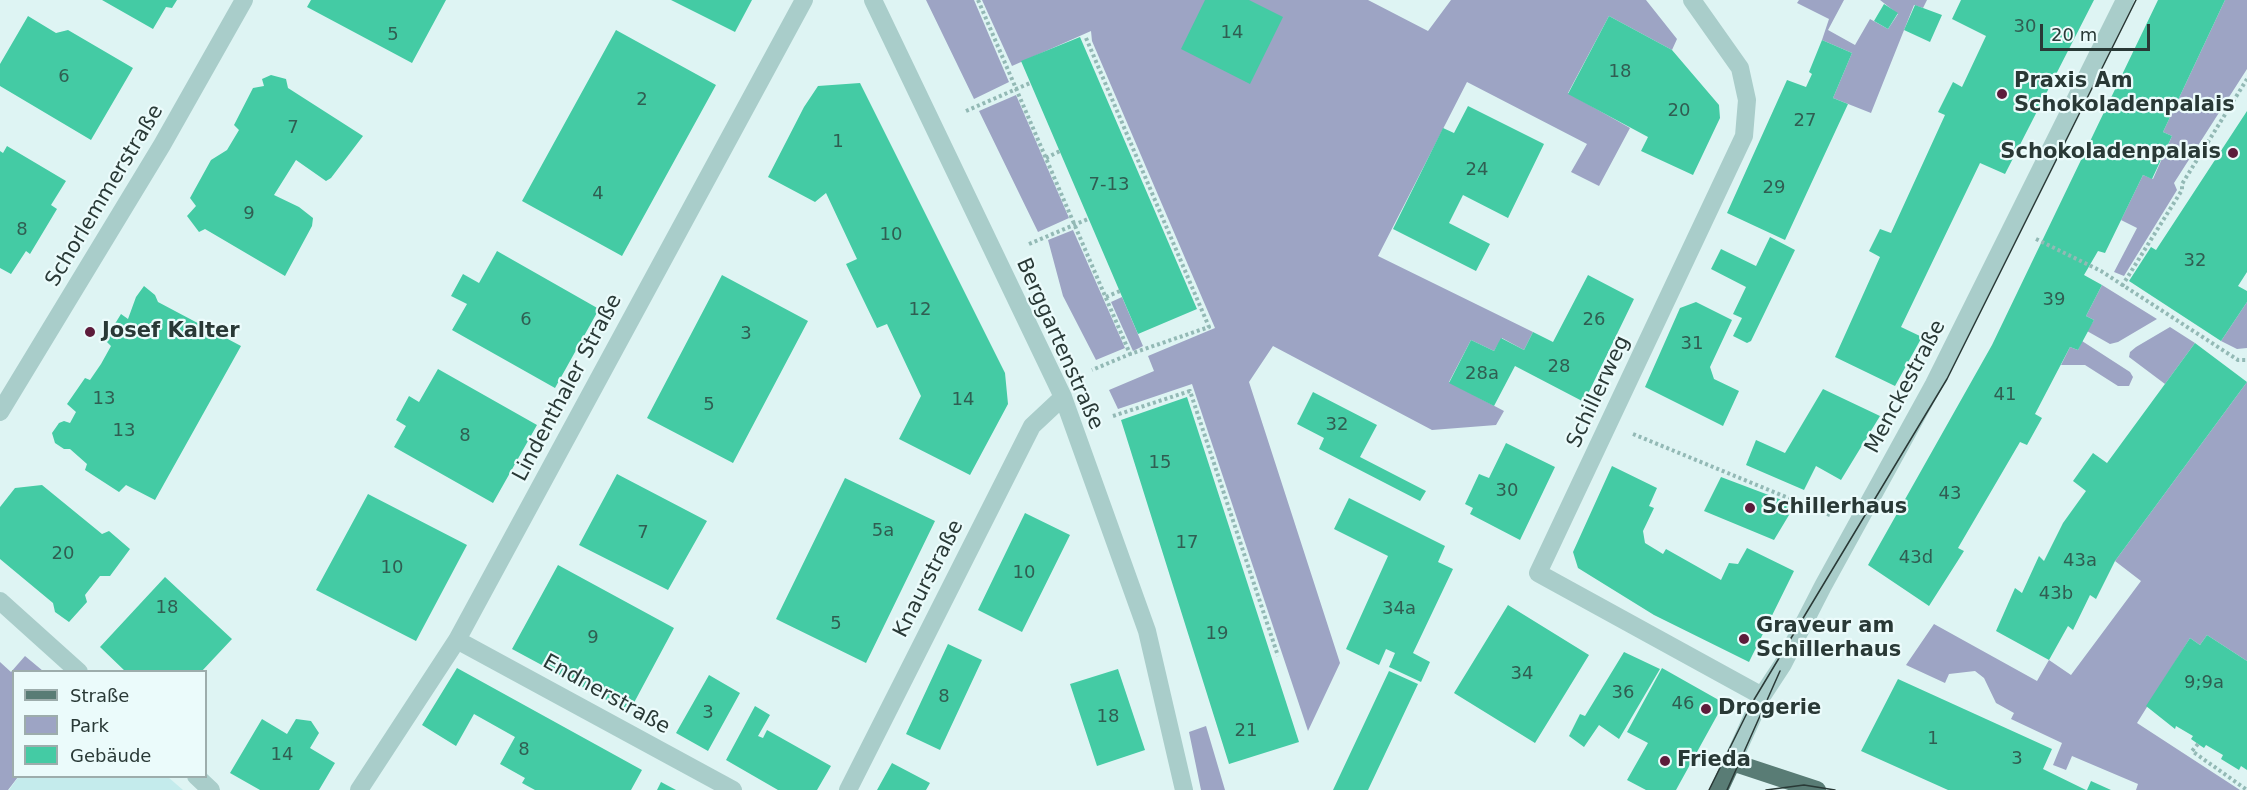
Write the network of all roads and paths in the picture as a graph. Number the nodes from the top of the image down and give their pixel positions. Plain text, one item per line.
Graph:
1 (244, 0) edge
2 (804, 0) edge
3 (873, 0) edge
4 (978, 0) edge
5 (1692, 0) edge
6 (2125, 0) edge
7 (1086, 38) dead end
8 (2247, 79) edge
9 (1030, 83) dead end
10 (1016, 89) junction
11 (966, 111) dead end
12 (1060, 151) dead end
13 (1046, 158) junction
14 (1089, 219) dead end
15 (1075, 224) junction
16 (2014, 228) junction
17 (1029, 244) dead end
18 (2122, 286) junction
19 (1120, 291) dead end
20 (1106, 297) junction
21 (1130, 354) junction
22 (2247, 360) edge
23 (1092, 370) dead end
24 (1063, 397) junction
25 (0, 412) edge
26 (1113, 416) dead end
27 (1609, 423) junction
28 (1856, 528) junction
29 (0, 601) edge
30 (457, 640) junction
31 (1278, 656) dead end
32 (77, 670) edge
33 (1762, 696) junction
34 (2198, 744) dead end
35 (1732, 762) junction
36 (197, 778) edge
37 (1178, 787) edge
38 (211, 790) edge
39 (359, 790) edge
40 (733, 790) edge
41 (848, 790) edge
42 (1719, 790) edge
43 (1817, 790) edge
44 (2247, 790) edge

1 - 25 street, Schorlemmerstraße
2 - 30 street, Lindenthaler Straße
3 - 24 street, Berggartenstraße
4 - 10 path
5 - 27 street, Schillerweg
6 - 16 street, Menckestraße
7 - 21 path
8 - 18 path
9 - 10 path
10 - 11 path
10 - 13 path
12 - 13 path
13 - 15 path
14 - 15 path
15 - 17 path
15 - 20 path
16 - 18 path
16 - 28 street, Menckestraße
18 - 22 path
19 - 20 path
20 - 21 path
21 - 23 path
24 - 37 street, Berggartenstraße
24 - 41 street, Knaurstraße
26 - 31 path
27 - 28 path
27 - 33 street, Schillerweg
28 - 33 street, Menckestraße
29 - 32 street
30 - 39 street, Lindenthaler Straße
30 - 40 street, Endnerstraße
33 - 35 street, Menckestraße
34 - 44 path
35 - 42 main road, Menckestraße
35 - 43 main road
36 - 38 street

